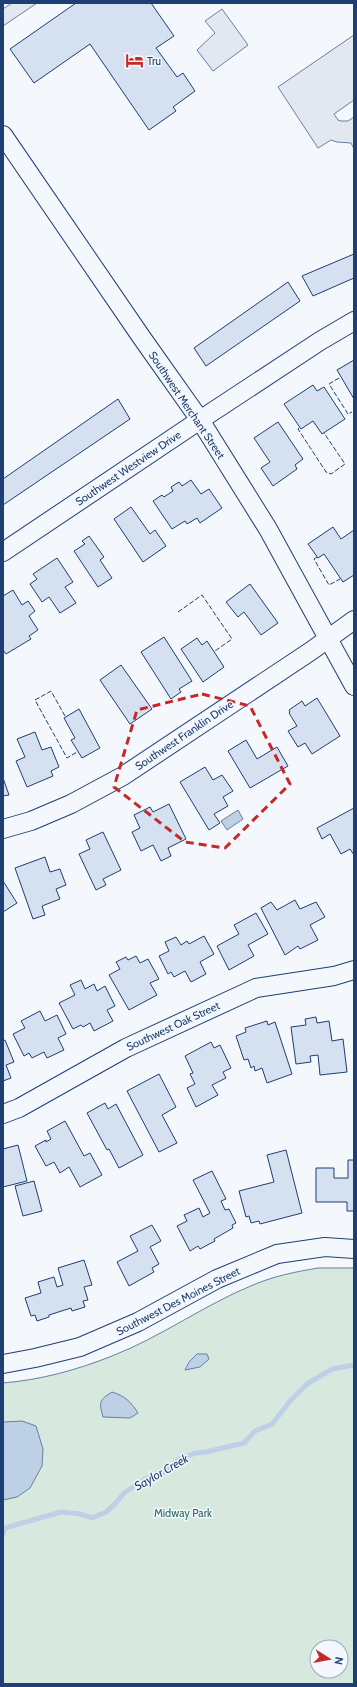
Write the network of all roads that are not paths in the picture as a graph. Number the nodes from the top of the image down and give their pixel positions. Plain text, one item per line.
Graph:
1 (3, 135) edge
2 (354, 321) edge
3 (200, 420) junction
4 (3, 552) edge
5 (354, 620) edge
6 (329, 638) junction
7 (354, 686) edge
8 (3, 830) edge
9 (354, 970) edge
10 (3, 1114) edge
11 (354, 1249) edge
12 (3, 1364) edge

1 - 3 street, Southwest Merchant Street
2 - 3 street, Southwest Westview Drive
3 - 4 street, Southwest Westview Drive
3 - 6 street, Southwest Merchant Street
5 - 6 street, Southwest Franklin Drive
6 - 7 street, Southwest Merchant Street
6 - 8 street, Southwest Franklin Drive
9 - 10 street, Southwest Oak Street
11 - 12 street, Southwest Des Moines Street

